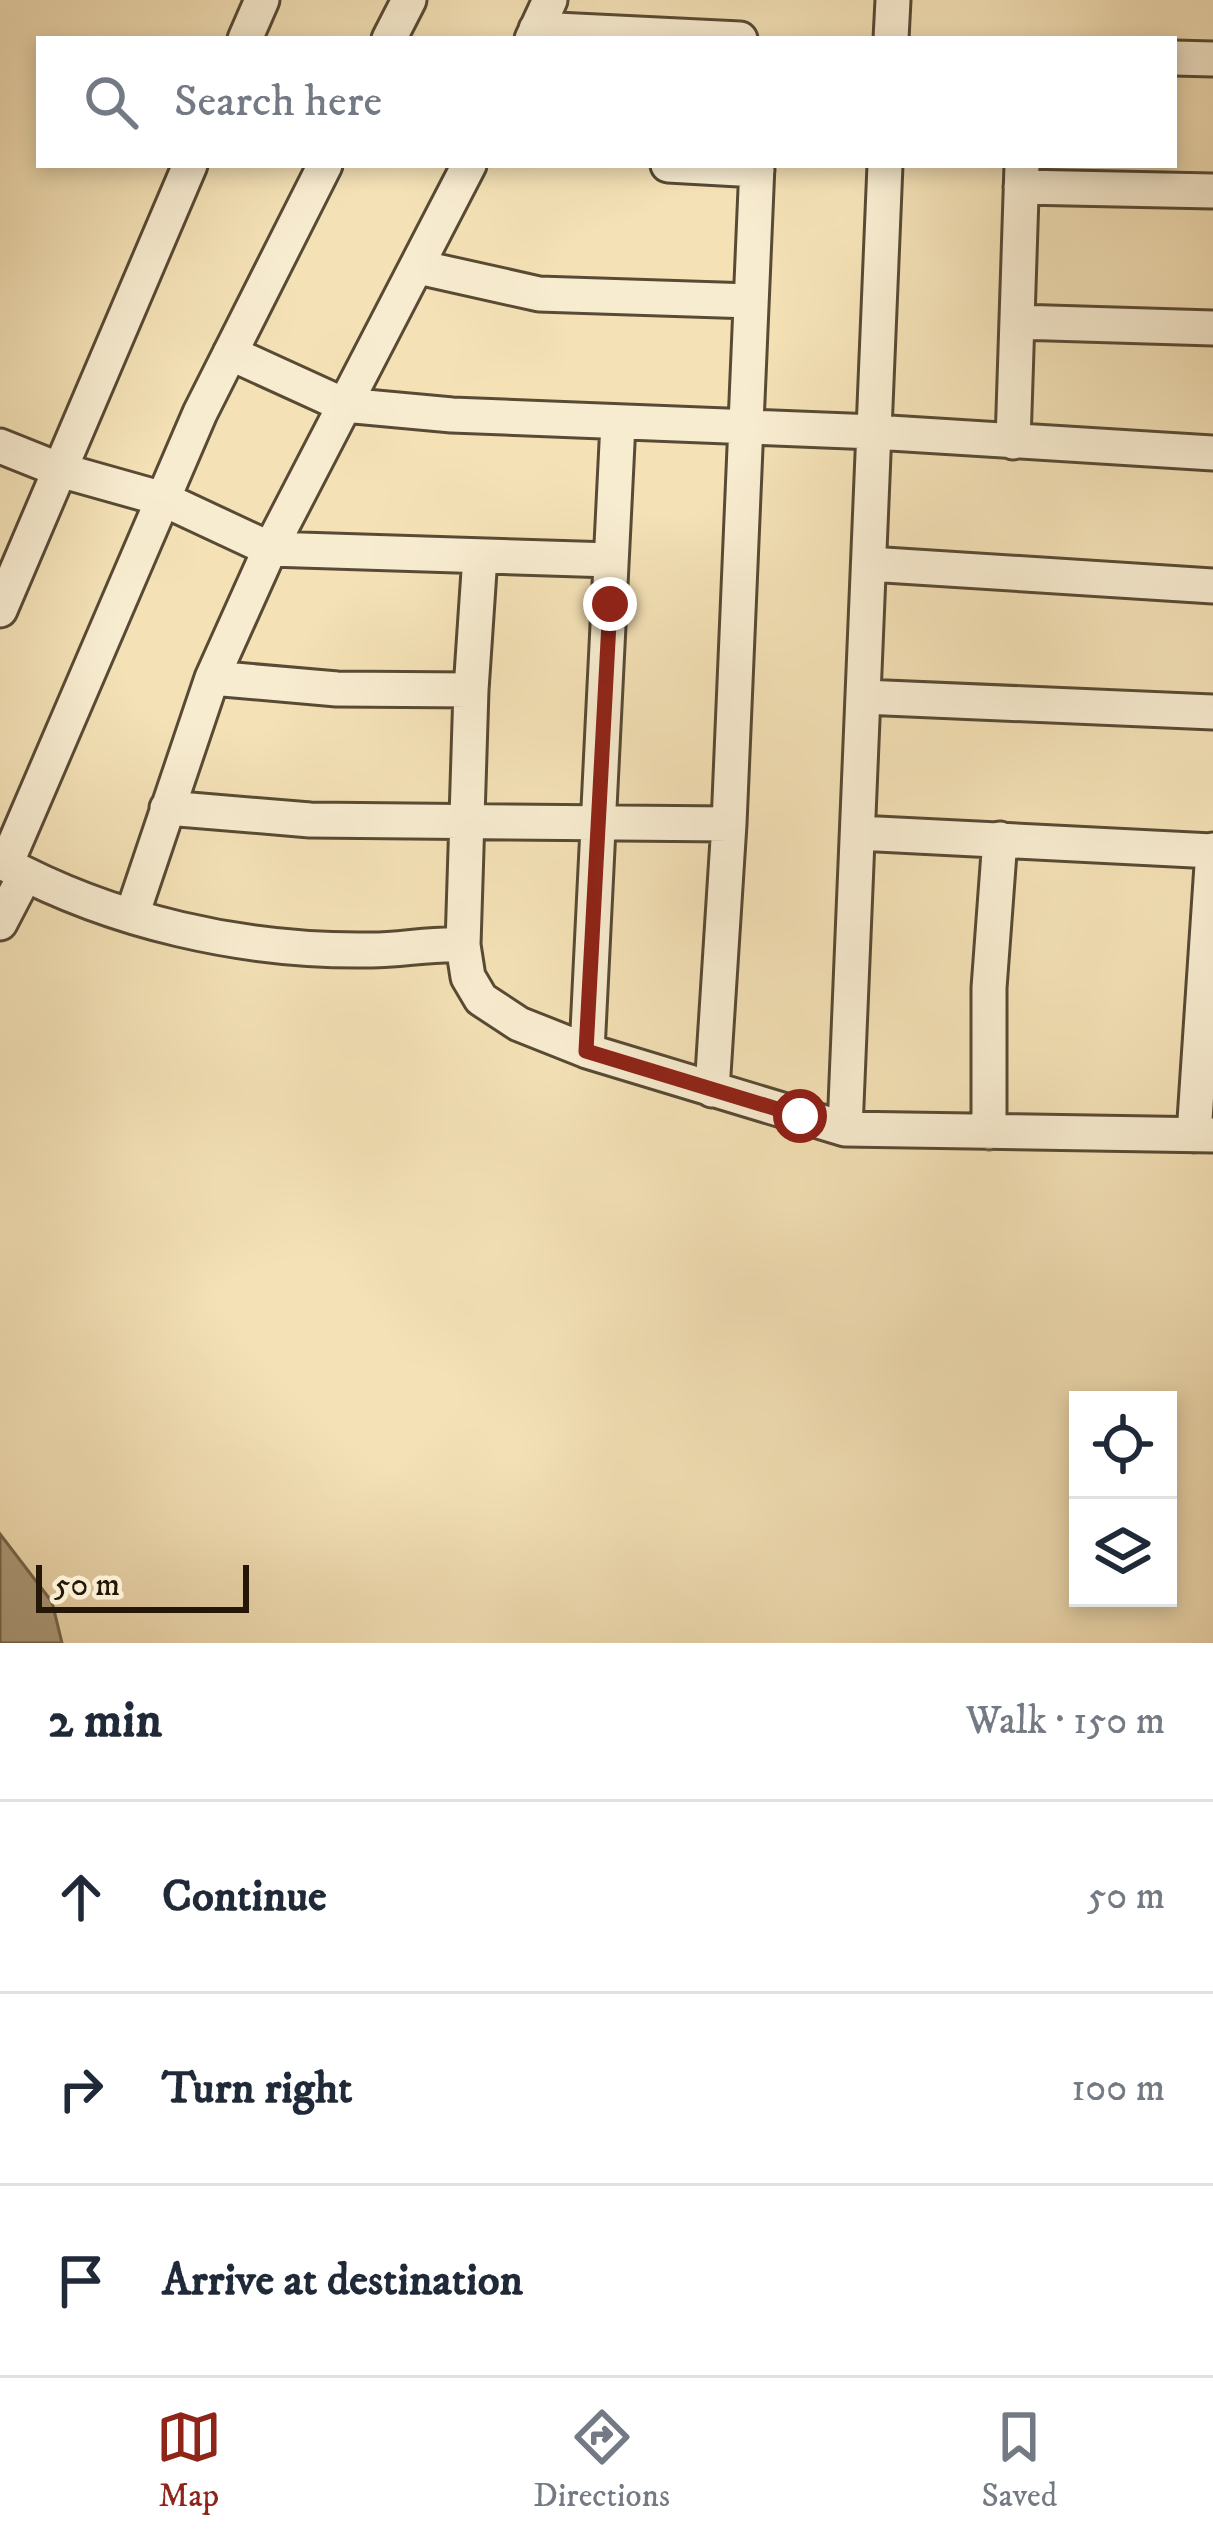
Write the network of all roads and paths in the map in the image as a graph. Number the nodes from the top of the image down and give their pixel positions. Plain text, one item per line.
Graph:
1 (262, 0) edge
2 (410, 0) edge
3 (893, 0) edge
4 (539, 23) edge
5 (246, 36) edge
6 (391, 36) edge
7 (702, 36) edge
8 (891, 36) edge
9 (1177, 58) edge
10 (1213, 59) edge
11 (189, 168) edge
12 (323, 168) edge
13 (467, 168) edge
14 (757, 168) edge
15 (886, 168) edge
16 (1021, 176) edge
17 (1213, 191) edge
18 (418, 266) junction
19 (751, 301) junction
20 (1016, 322) junction
21 (1213, 328) edge
22 (230, 352) junction
23 (344, 404) junction
24 (618, 423) junction
25 (744, 429) junction
26 (874, 432) junction
27 (1013, 442) junction
28 (0, 446) edge
29 (1213, 453) edge
30 (60, 470) junction
31 (163, 500) junction
32 (270, 549) junction
33 (480, 556) junction
34 (611, 560) junction
35 (868, 564) junction
36 (1213, 586) edge
37 (0, 610) edge
38 (212, 678) junction
39 (471, 690) junction
40 (863, 697) junction
41 (1213, 712) edge
42 (167, 808) junction
43 (468, 822) junction
44 (601, 823) junction
45 (729, 824) junction
46 (858, 833) junction
47 (1000, 839) junction
48 (1213, 850) edge
49 (10, 868) edge
50 (132, 915) junction
51 (0, 923) edge
52 (463, 945) junction
53 (586, 1051) junction
54 (712, 1090) junction
55 (844, 1129) junction
56 (989, 1132) junction
57 (1203, 1135) edge

1 - 5 street
2 - 6 street
3 - 8 street
4 - 7 street
9 - 10 street
11 - 30 street
12 - 22 street
13 - 18 street
14 - 19 street
15 - 26 street
16 - 17 street
16 - 20 street
18 - 19 street
18 - 23 street
19 - 25 street
20 - 21 street
20 - 27 street
22 - 23 street
22 - 31 street
23 - 24 street
23 - 32 street
24 - 25 street
24 - 34 street
25 - 26 street
25 - 45 street
26 - 27 street
26 - 35 street
27 - 29 street
28 - 30 street
30 - 31 street
30 - 37 street
31 - 32 street
31 - 49 street
32 - 33 street
32 - 38 street
33 - 34 street
33 - 39 street
34 - 44 street
35 - 36 street
35 - 40 street
38 - 39 street
38 - 42 street
39 - 43 street
40 - 41 street
40 - 46 street
42 - 43 street
42 - 50 street
43 - 44 street
43 - 52 street
44 - 45 street
44 - 53 street
45 - 54 street
46 - 47 street
46 - 55 street
47 - 48 street
47 - 56 street
48 - 57 street
49 - 50 street
49 - 51 street
50 - 52 street
52 - 53 street
53 - 54 street
54 - 55 street
55 - 56 street
56 - 57 street

